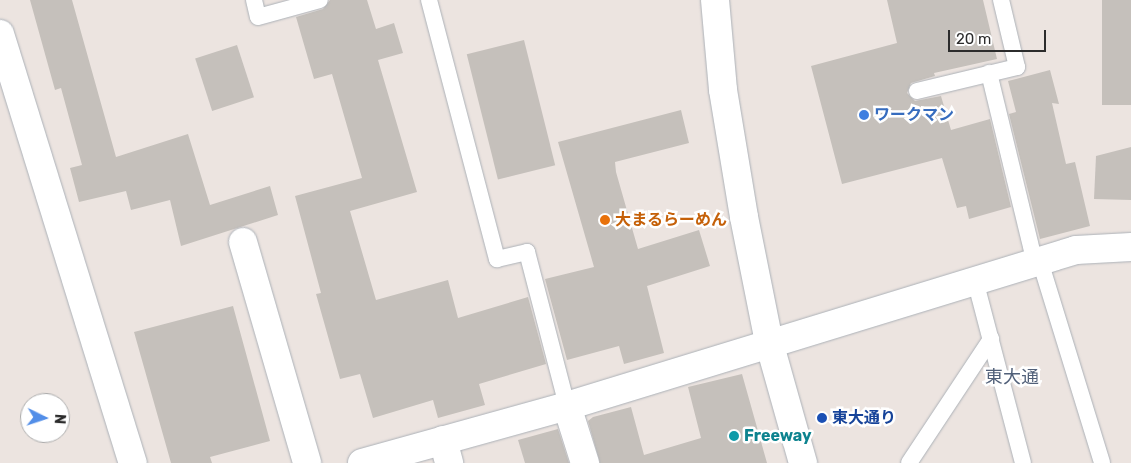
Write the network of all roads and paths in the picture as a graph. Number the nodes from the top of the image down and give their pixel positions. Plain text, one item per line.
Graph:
1 (254, 0) edge
2 (320, 0) edge
3 (430, 0) edge
4 (715, 0) edge
5 (1001, 0) edge
6 (0, 34) edge
7 (989, 74) junction
8 (917, 92) dead end
9 (243, 242) dead end
10 (1131, 247) edge
11 (1038, 262) junction
12 (975, 280) junction
13 (991, 339) junction
14 (769, 342) junction
15 (567, 406) junction
16 (446, 452) edge
17 (133, 463) edge
18 (307, 463) edge
19 (362, 463) edge
20 (585, 463) edge
21 (802, 463) edge
22 (909, 463) edge
23 (1023, 463) edge
24 (1102, 463) edge

1 - 2 lane
3 - 15 lane
4 - 14 street
5 - 7 lane
6 - 17 street
7 - 8 lane
7 - 11 lane
9 - 18 street
10 - 11 street
11 - 12 street
11 - 24 lane
12 - 13 lane
12 - 14 street
13 - 22 lane
13 - 23 lane
14 - 15 street
14 - 21 street
15 - 16 street
15 - 20 street
16 - 19 street

